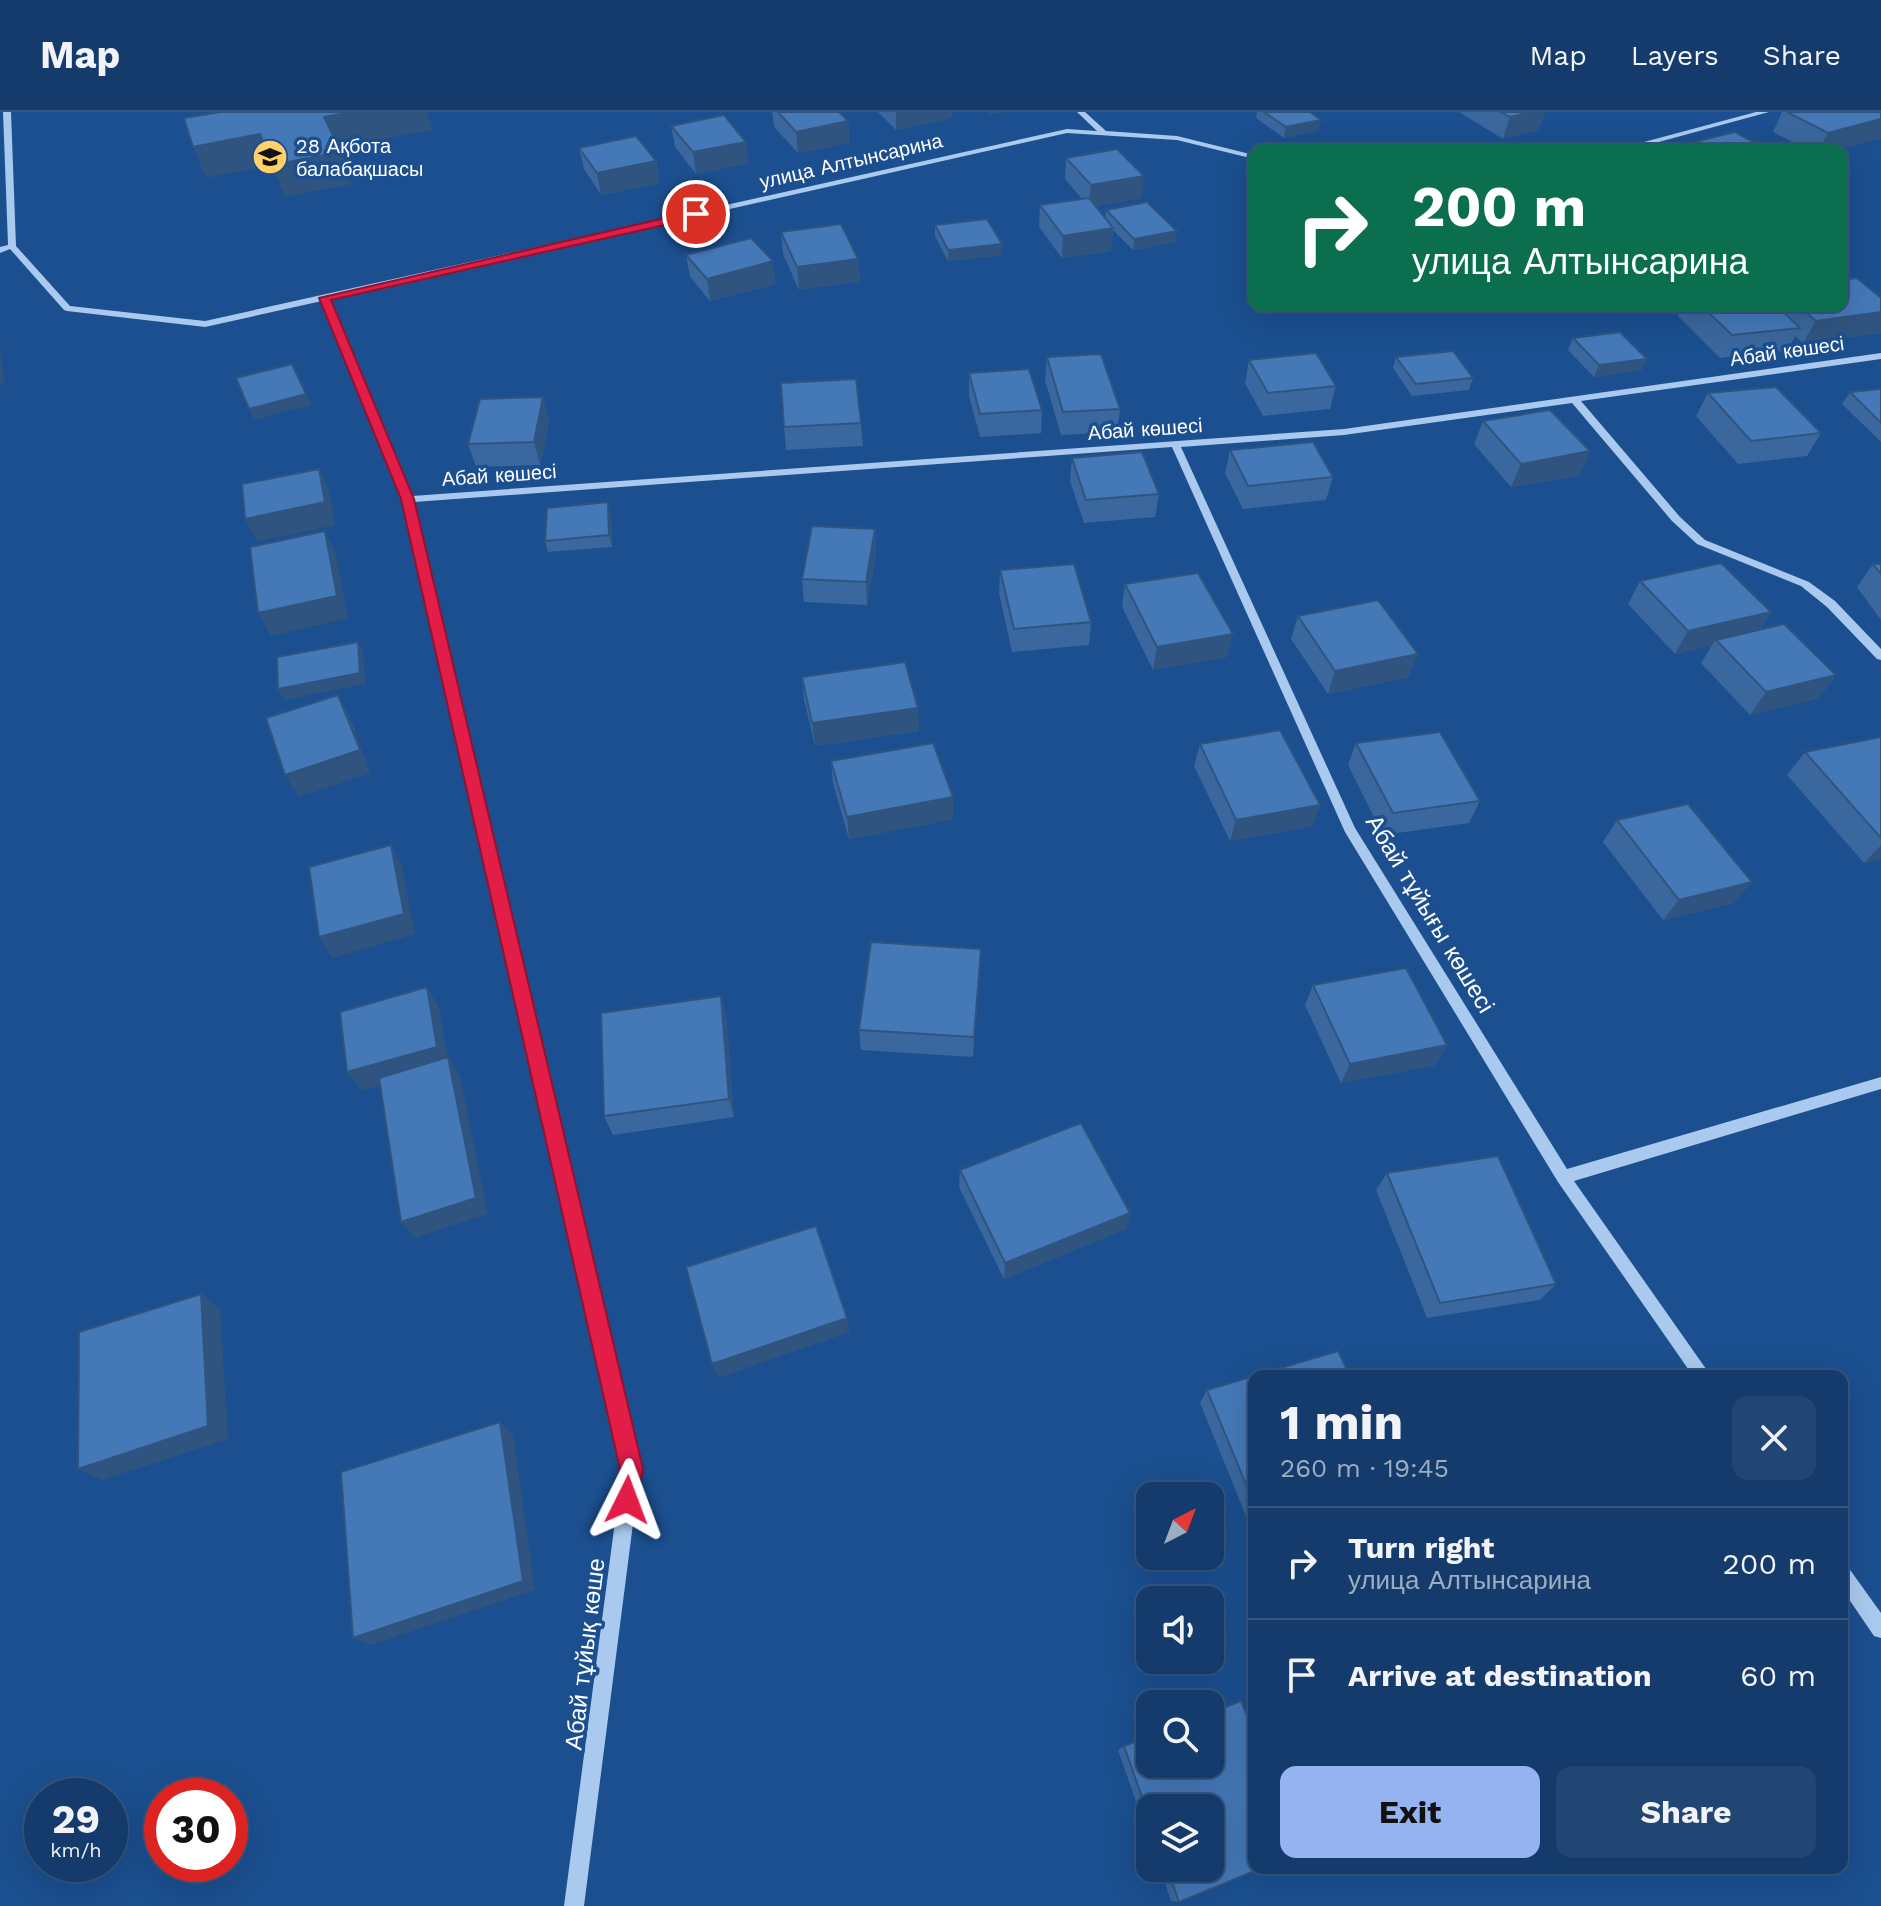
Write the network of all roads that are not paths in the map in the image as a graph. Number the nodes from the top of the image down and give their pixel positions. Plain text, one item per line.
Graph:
1 (7, 112) edge
2 (1081, 112) edge
3 (1765, 112) edge
4 (1105, 134) junction
5 (1644, 144) edge
6 (1248, 156) edge
7 (12, 246) junction
8 (0, 250) edge
9 (325, 298) junction
10 (1881, 356) edge
11 (1575, 400) junction
12 (1175, 444) junction
13 (408, 499) junction
14 (1881, 656) edge
15 (1881, 1083) edge
16 (1563, 1177) junction
17 (1699, 1370) edge
18 (1848, 1582) edge
19 (1881, 1629) edge
20 (574, 1906) edge

1 - 7 street
2 - 4 street
3 - 5 street
4 - 6 street, улица Алтынсарина
4 - 9 street, улица Алтынсарина
7 - 8 street
7 - 9 street, улица Алтынсарина
9 - 13 street, Абай тұйық көше
10 - 11 street, Абай көшесі
11 - 12 street, Абай көшесі
11 - 14 street
12 - 13 street, Абай көшесі
12 - 16 street, Абай тұйығы көшесі
13 - 20 street, Абай тұйық көше
15 - 16 street
16 - 17 street, Абай тұйығы көшесі
18 - 19 street

